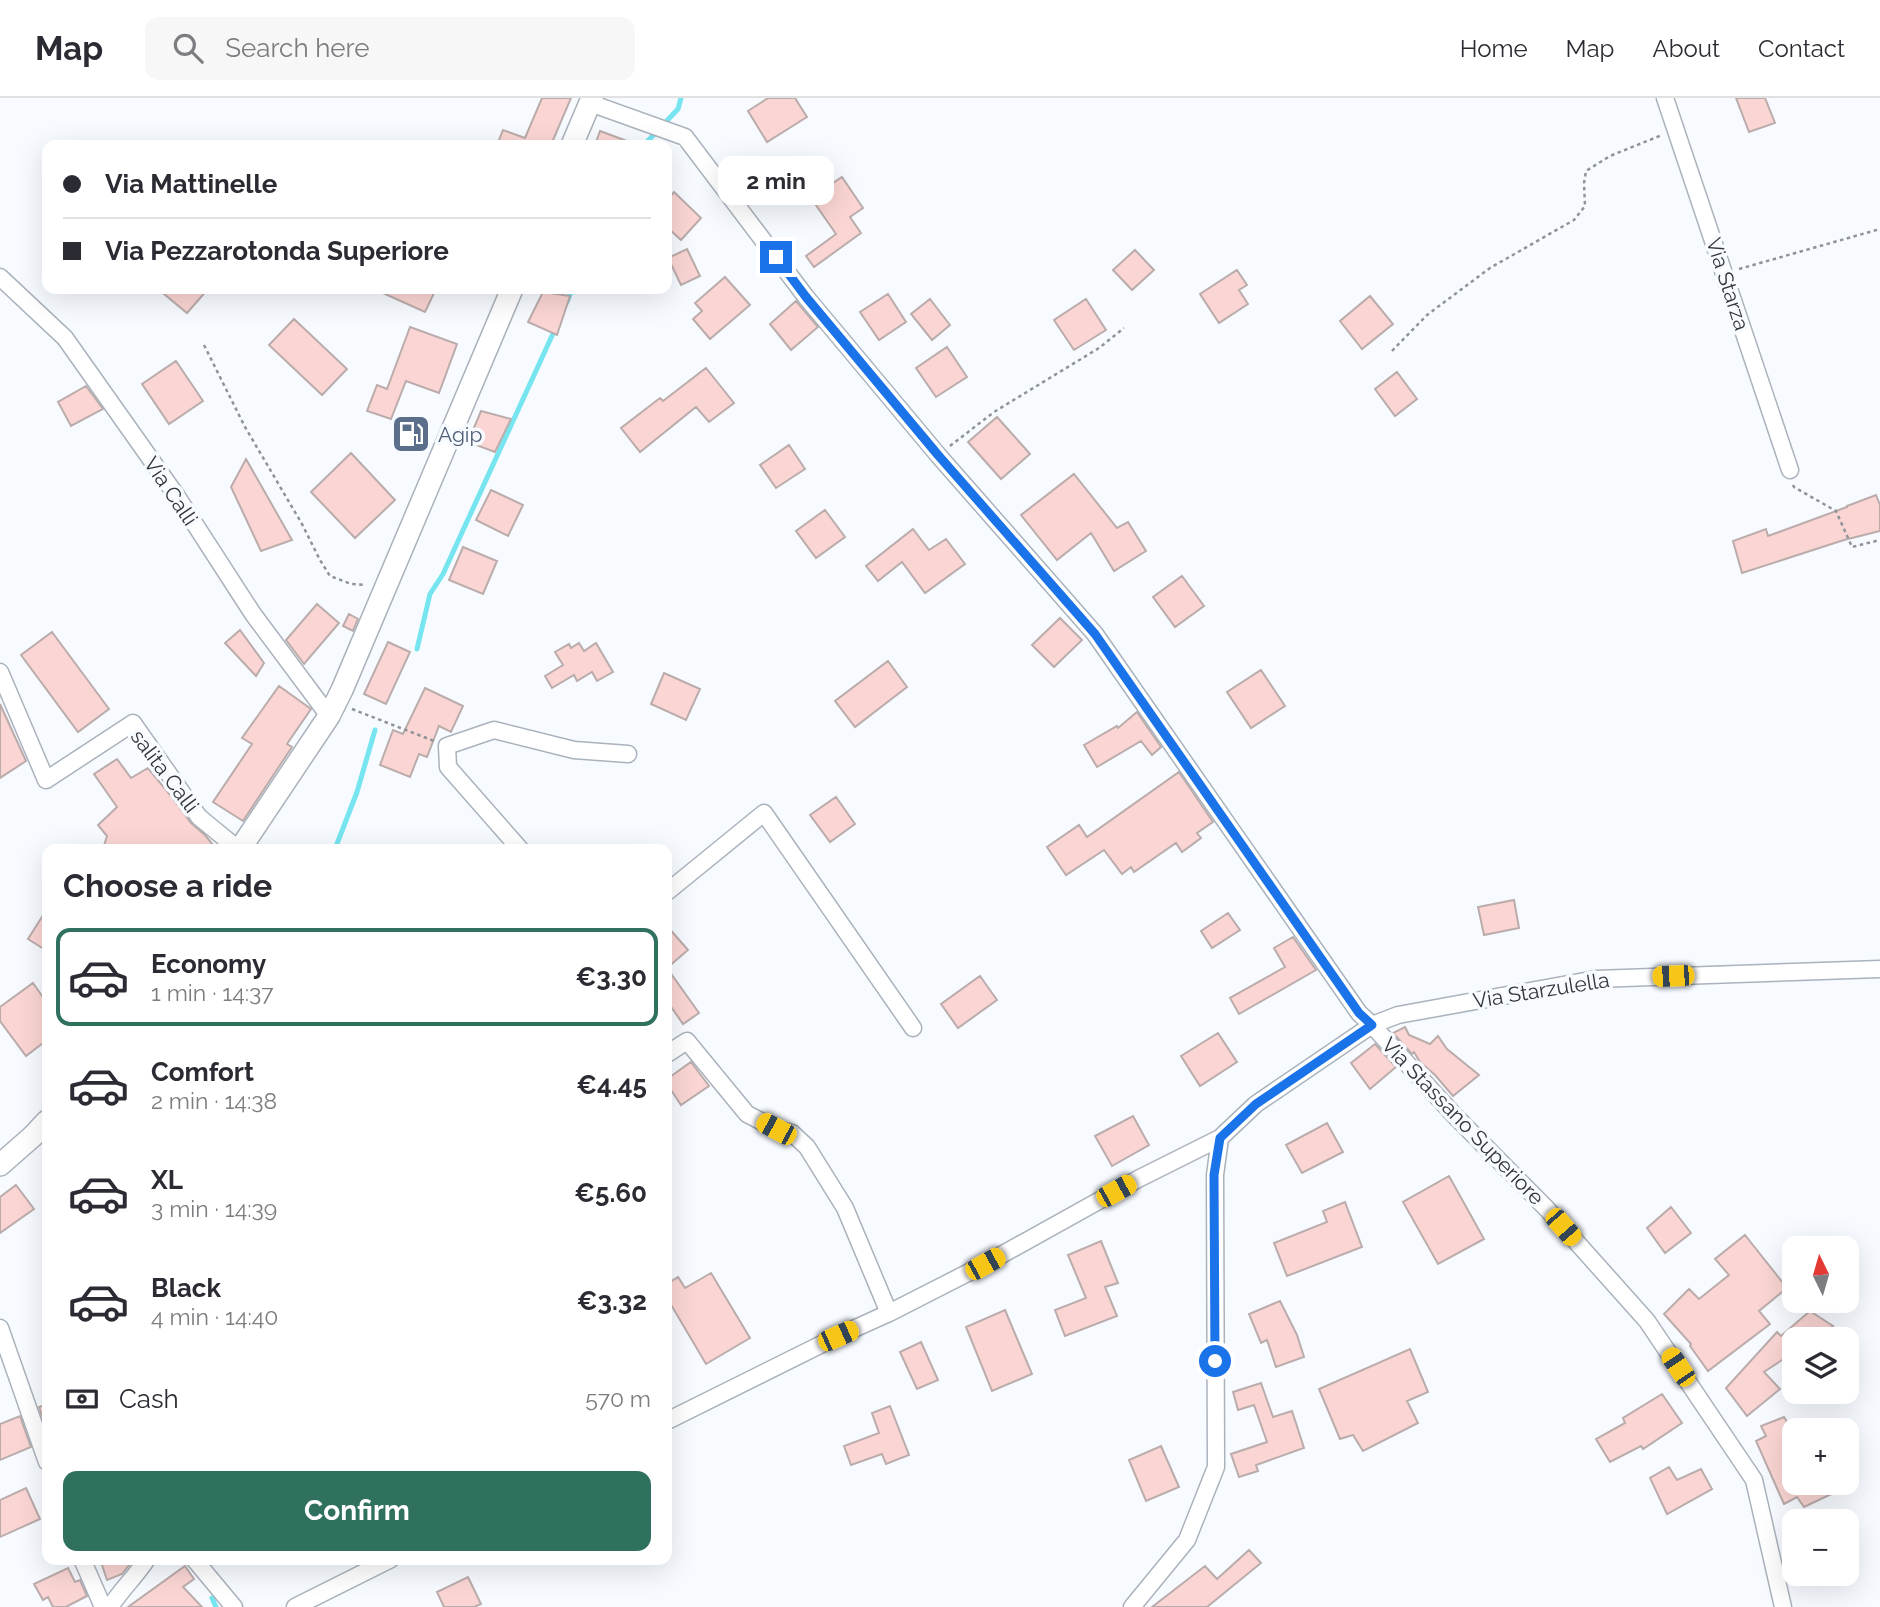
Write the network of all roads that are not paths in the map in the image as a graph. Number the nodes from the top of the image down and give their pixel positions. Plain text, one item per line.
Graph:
1 (1665, 98) edge
2 (591, 101) edge
3 (574, 140) edge
4 (0, 277) edge
5 (510, 294) edge
6 (1790, 470) road end
7 (0, 672) edge
8 (332, 710) junction
9 (628, 754) dead end
10 (233, 844) edge
11 (242, 844) edge
12 (516, 844) edge
13 (672, 888) edge
14 (1880, 969) edge
15 (1372, 1025) junction
16 (913, 1028) dead end
17 (672, 1051) edge
18 (42, 1126) edge
19 (1220, 1138) junction
20 (0, 1165) edge
21 (890, 1313) junction
22 (0, 1328) edge
23 (672, 1419) edge
24 (42, 1448) edge
25 (85, 1565) edge
26 (143, 1565) edge
27 (199, 1565) edge
28 (379, 1565) edge
29 (103, 1607) edge
30 (110, 1607) edge
31 (234, 1607) edge
32 (295, 1607) edge
33 (1132, 1607) edge
34 (1783, 1607) edge

1 - 6 street, Via Starza
2 - 3 main road
2 - 15 street, Via Stassano Superiore
4 - 8 street, Via Calli
5 - 8 main road
7 - 10 street, salita Calli
8 - 11 main road
9 - 12 street
13 - 16 street
14 - 15 street, Via Starzulella
15 - 19 street, Via Starzulella
15 - 34 street, Via Stassano Superiore
17 - 21 street
18 - 20 main road
19 - 21 street, Via Starzulella
19 - 33 street
21 - 23 street, Via Starzulella
22 - 24 street
25 - 29 street
26 - 30 street
27 - 31 street
28 - 32 street

